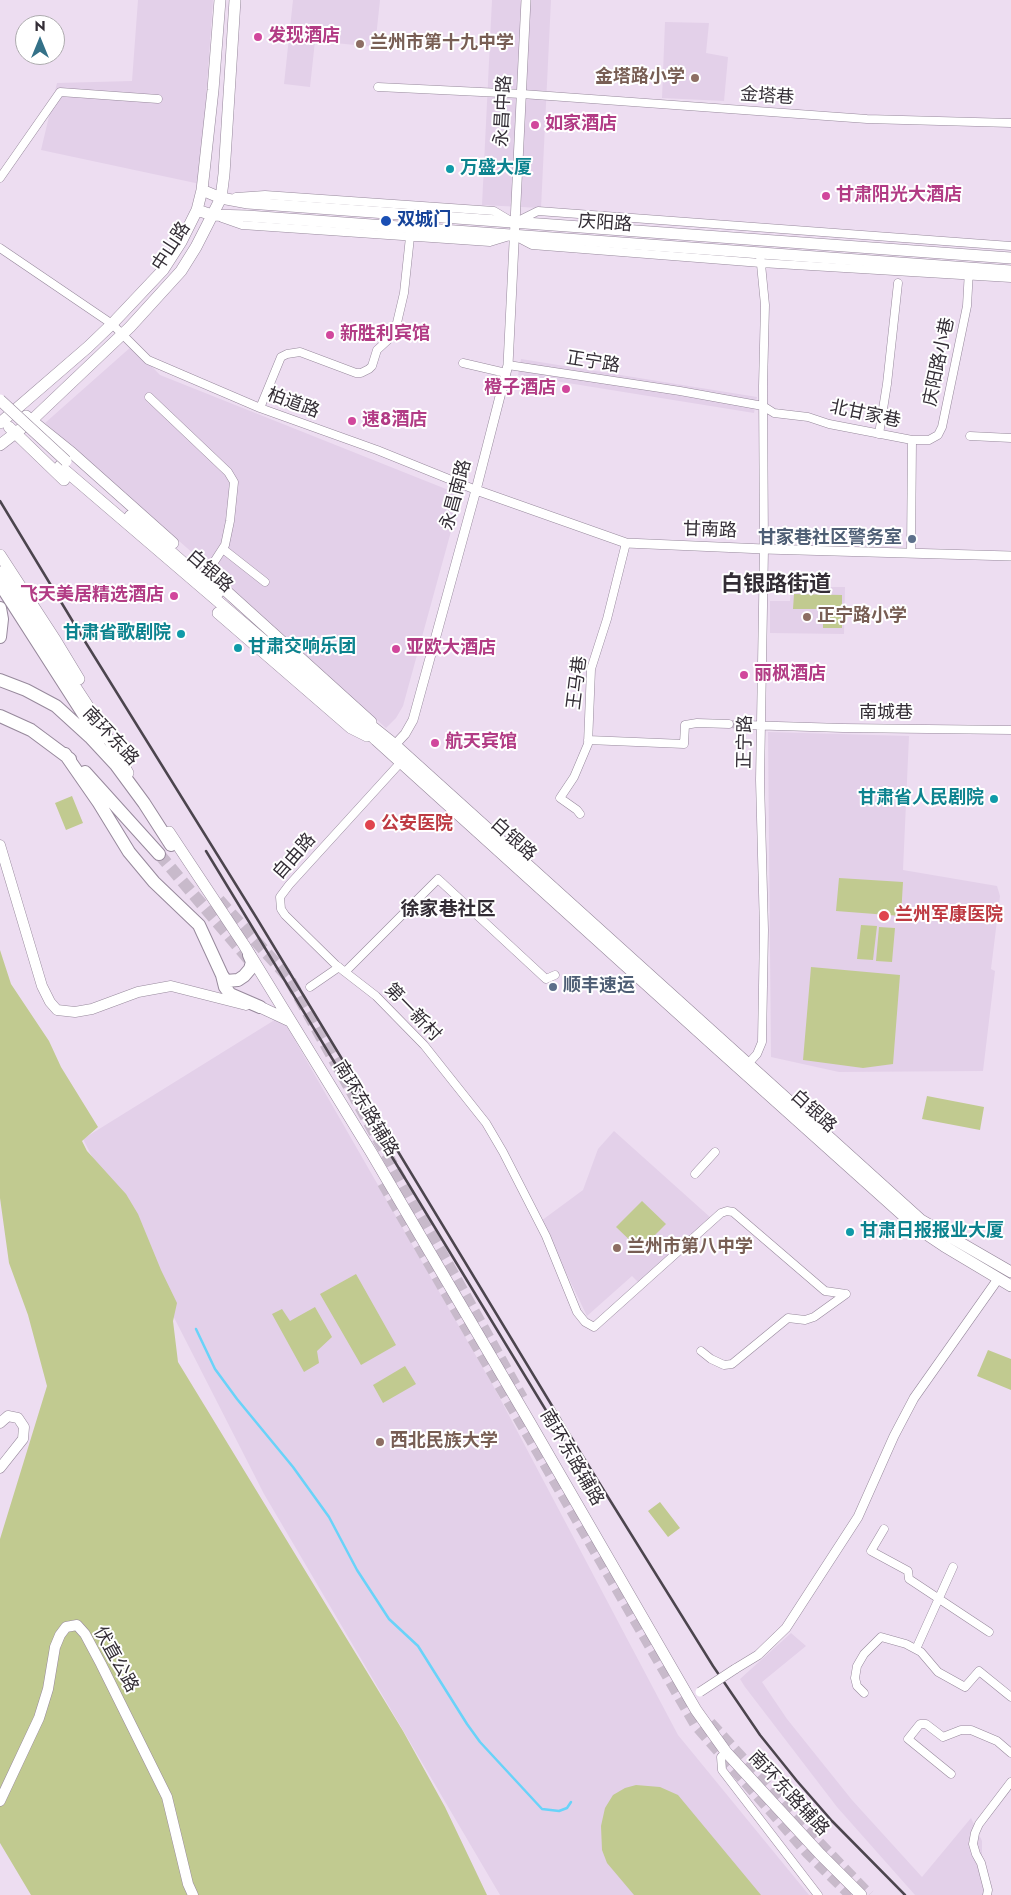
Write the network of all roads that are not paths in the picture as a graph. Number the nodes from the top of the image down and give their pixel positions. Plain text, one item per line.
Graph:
1 (220, 0) edge
2 (234, 0) edge
3 (526, 0) edge
4 (378, 87) dead end
5 (522, 94) junction
6 (158, 99) dead end
7 (1011, 123) edge
8 (0, 178) edge
9 (202, 190) junction
10 (221, 198) junction
11 (197, 210) junction
12 (212, 215) junction
13 (514, 223) junction
14 (513, 235) junction
15 (410, 237) junction
16 (1011, 246) edge
17 (0, 248) edge
18 (760, 258) junction
19 (1011, 258) edge
20 (1011, 271) edge
21 (969, 272) junction
22 (1011, 278) edge
23 (898, 283) dead end
24 (112, 324) junction
25 (121, 334) junction
26 (463, 363) dead end
27 (507, 369) junction
28 (0, 394) edge
29 (149, 397) dead end
30 (0, 400) edge
31 (763, 406) junction
32 (260, 408) junction
33 (18, 410) junction
34 (1, 418) edge
35 (31, 421) junction
36 (15, 432) junction
37 (879, 434) junction
38 (970, 436) dead end
39 (1011, 438) edge
40 (912, 440) junction
41 (0, 445) edge
42 (476, 490) junction
43 (626, 543) junction
44 (223, 549) junction
45 (764, 549) junction
46 (911, 552) junction
47 (0, 554) edge
48 (1011, 556) edge
49 (204, 571) junction
50 (0, 572) edge
51 (265, 582) dead end
52 (0, 584) edge
53 (0, 608) edge
54 (0, 637) edge
55 (0, 680) edge
56 (354, 715) junction
57 (0, 716) edge
58 (729, 724) tunnel mouth
59 (745, 725) tunnel mouth
60 (101, 726) junction
61 (761, 726) junction
62 (1011, 730) edge
63 (379, 736) junction
64 (588, 740) junction
65 (392, 748) junction
66 (65, 754) junction
67 (401, 762) junction
68 (116, 765) junction
69 (580, 814) dead end
70 (0, 845) edge
71 (171, 846) tunnel mouth
72 (159, 854) tunnel mouth
73 (249, 954) junction
74 (342, 969) junction
75 (555, 974) dead end
76 (222, 975) junction
77 (310, 987) dead end
78 (260, 1006) junction
79 (290, 1021) junction
80 (745, 1068) junction
81 (715, 1152) dead end
82 (695, 1174) dead end
83 (1011, 1272) edge
84 (998, 1279) junction
85 (1011, 1286) edge
86 (701, 1350) dead end
87 (0, 1423) edge
88 (0, 1468) edge
89 (884, 1530) dead end
90 (953, 1567) dead end
91 (940, 1598) junction
92 (989, 1632) dead end
93 (916, 1649) junction
94 (864, 1693) dead end
95 (1011, 1697) edge
96 (690, 1698) junction
97 (726, 1752) junction
98 (1011, 1753) edge
99 (951, 1774) dead end
100 (1011, 1782) edge
101 (0, 1801) edge
102 (858, 1893) edge
103 (193, 1895) edge
104 (818, 1895) edge
105 (987, 1895) edge

1 - 9 main road, 中山路
2 - 10 main road, 中山路
3 - 5 street, 永昌中路
4 - 5 street, 金塔巷
5 - 7 street, 金塔巷
5 - 13 street, 永昌中路
6 - 8 street
9 - 10 main road, 庆阳路
9 - 11 main road, 中山路
10 - 12 main road, 中山路
10 - 13 main road, 庆阳路
11 - 12 main road, 庆阳路
11 - 24 main road, 中山路
12 - 14 main road, 庆阳路
12 - 15 street
12 - 25 main road, 中山路
13 - 14 street, 永昌中路
13 - 16 street
13 - 19 main road, 庆阳路
14 - 15 street
14 - 18 main road, 庆阳路
14 - 27 street, 永昌南路
15 - 32 street
17 - 24 street, 柏道路
18 - 21 main road, 庆阳路
18 - 31 street, 正宁路
20 - 21 main road, 庆阳路
21 - 22 street
21 - 40 street, 庆阳路小巷
23 - 37 street
24 - 25 street, 柏道路
24 - 33 main road, 中山路
25 - 32 street, 柏道路
25 - 35 main road, 中山路
26 - 27 street, 正宁路
27 - 31 street, 正宁路
27 - 42 street, 永昌南路
28 - 33 main road
29 - 44 street
30 - 56 main road, 白银路, bridge
31 - 37 street, 北甘家巷
31 - 45 street, 正宁路
32 - 42 street, 柏道路
33 - 34 main road, 中山路
33 - 35 main road
34 - 36 main road
34 - 56 main road, 白银路
35 - 36 main road, 中山路
35 - 49 main road
36 - 41 main road, 中山路
36 - 63 main road
37 - 40 street, 北甘家巷
38 - 39 street
40 - 46 street, 北甘家巷
42 - 43 street, 甘南路
42 - 65 street, 永昌南路
43 - 45 street, 甘南路
43 - 64 street, 王马巷
44 - 49 street
44 - 51 street
45 - 46 street, 甘南路
45 - 61 street, 正宁路
46 - 48 street, 甘南路
47 - 60 main road
49 - 63 main road
50 - 60 main road
52 - 68 highway
53 - 54 highway
55 - 68 highway, 南环东路
56 - 63 main road, 白银路
57 - 66 highway
58 - 64 street
59 - 61 street, 南城巷
60 - 73 main road, 南环东路辅路
61 - 62 street, 南城巷
61 - 80 street, 正宁路
63 - 65 main road, 白银路
64 - 69 street, 王马巷
65 - 67 main road, 白银路
65 - 80 main road, 白银路
66 - 72 highway
66 - 76 highway
67 - 74 street, 自由路
67 - 80 main road, 白银路
68 - 71 highway, 南环东路
70 - 78 main road
73 - 76 highway
73 - 79 main road, 南环东路辅路
74 - 75 street
74 - 77 street
74 - 86 street, 第一新村
76 - 78 highway
78 - 79 main road
79 - 96 main road, 南环东路辅路
80 - 83 main road, 白银路
80 - 84 main road, 白银路
81 - 82 street
84 - 85 main road, 白银路
84 - 96 street, bridge
87 - 88 main road
89 - 91 street
90 - 91 street
91 - 92 street
91 - 93 street
93 - 94 street
93 - 95 street
96 - 97 main road, 南环东路辅路
97 - 102 main road, 南环东路辅路
97 - 104 street
98 - 99 street
100 - 105 street
101 - 103 main road, 伏直公路

